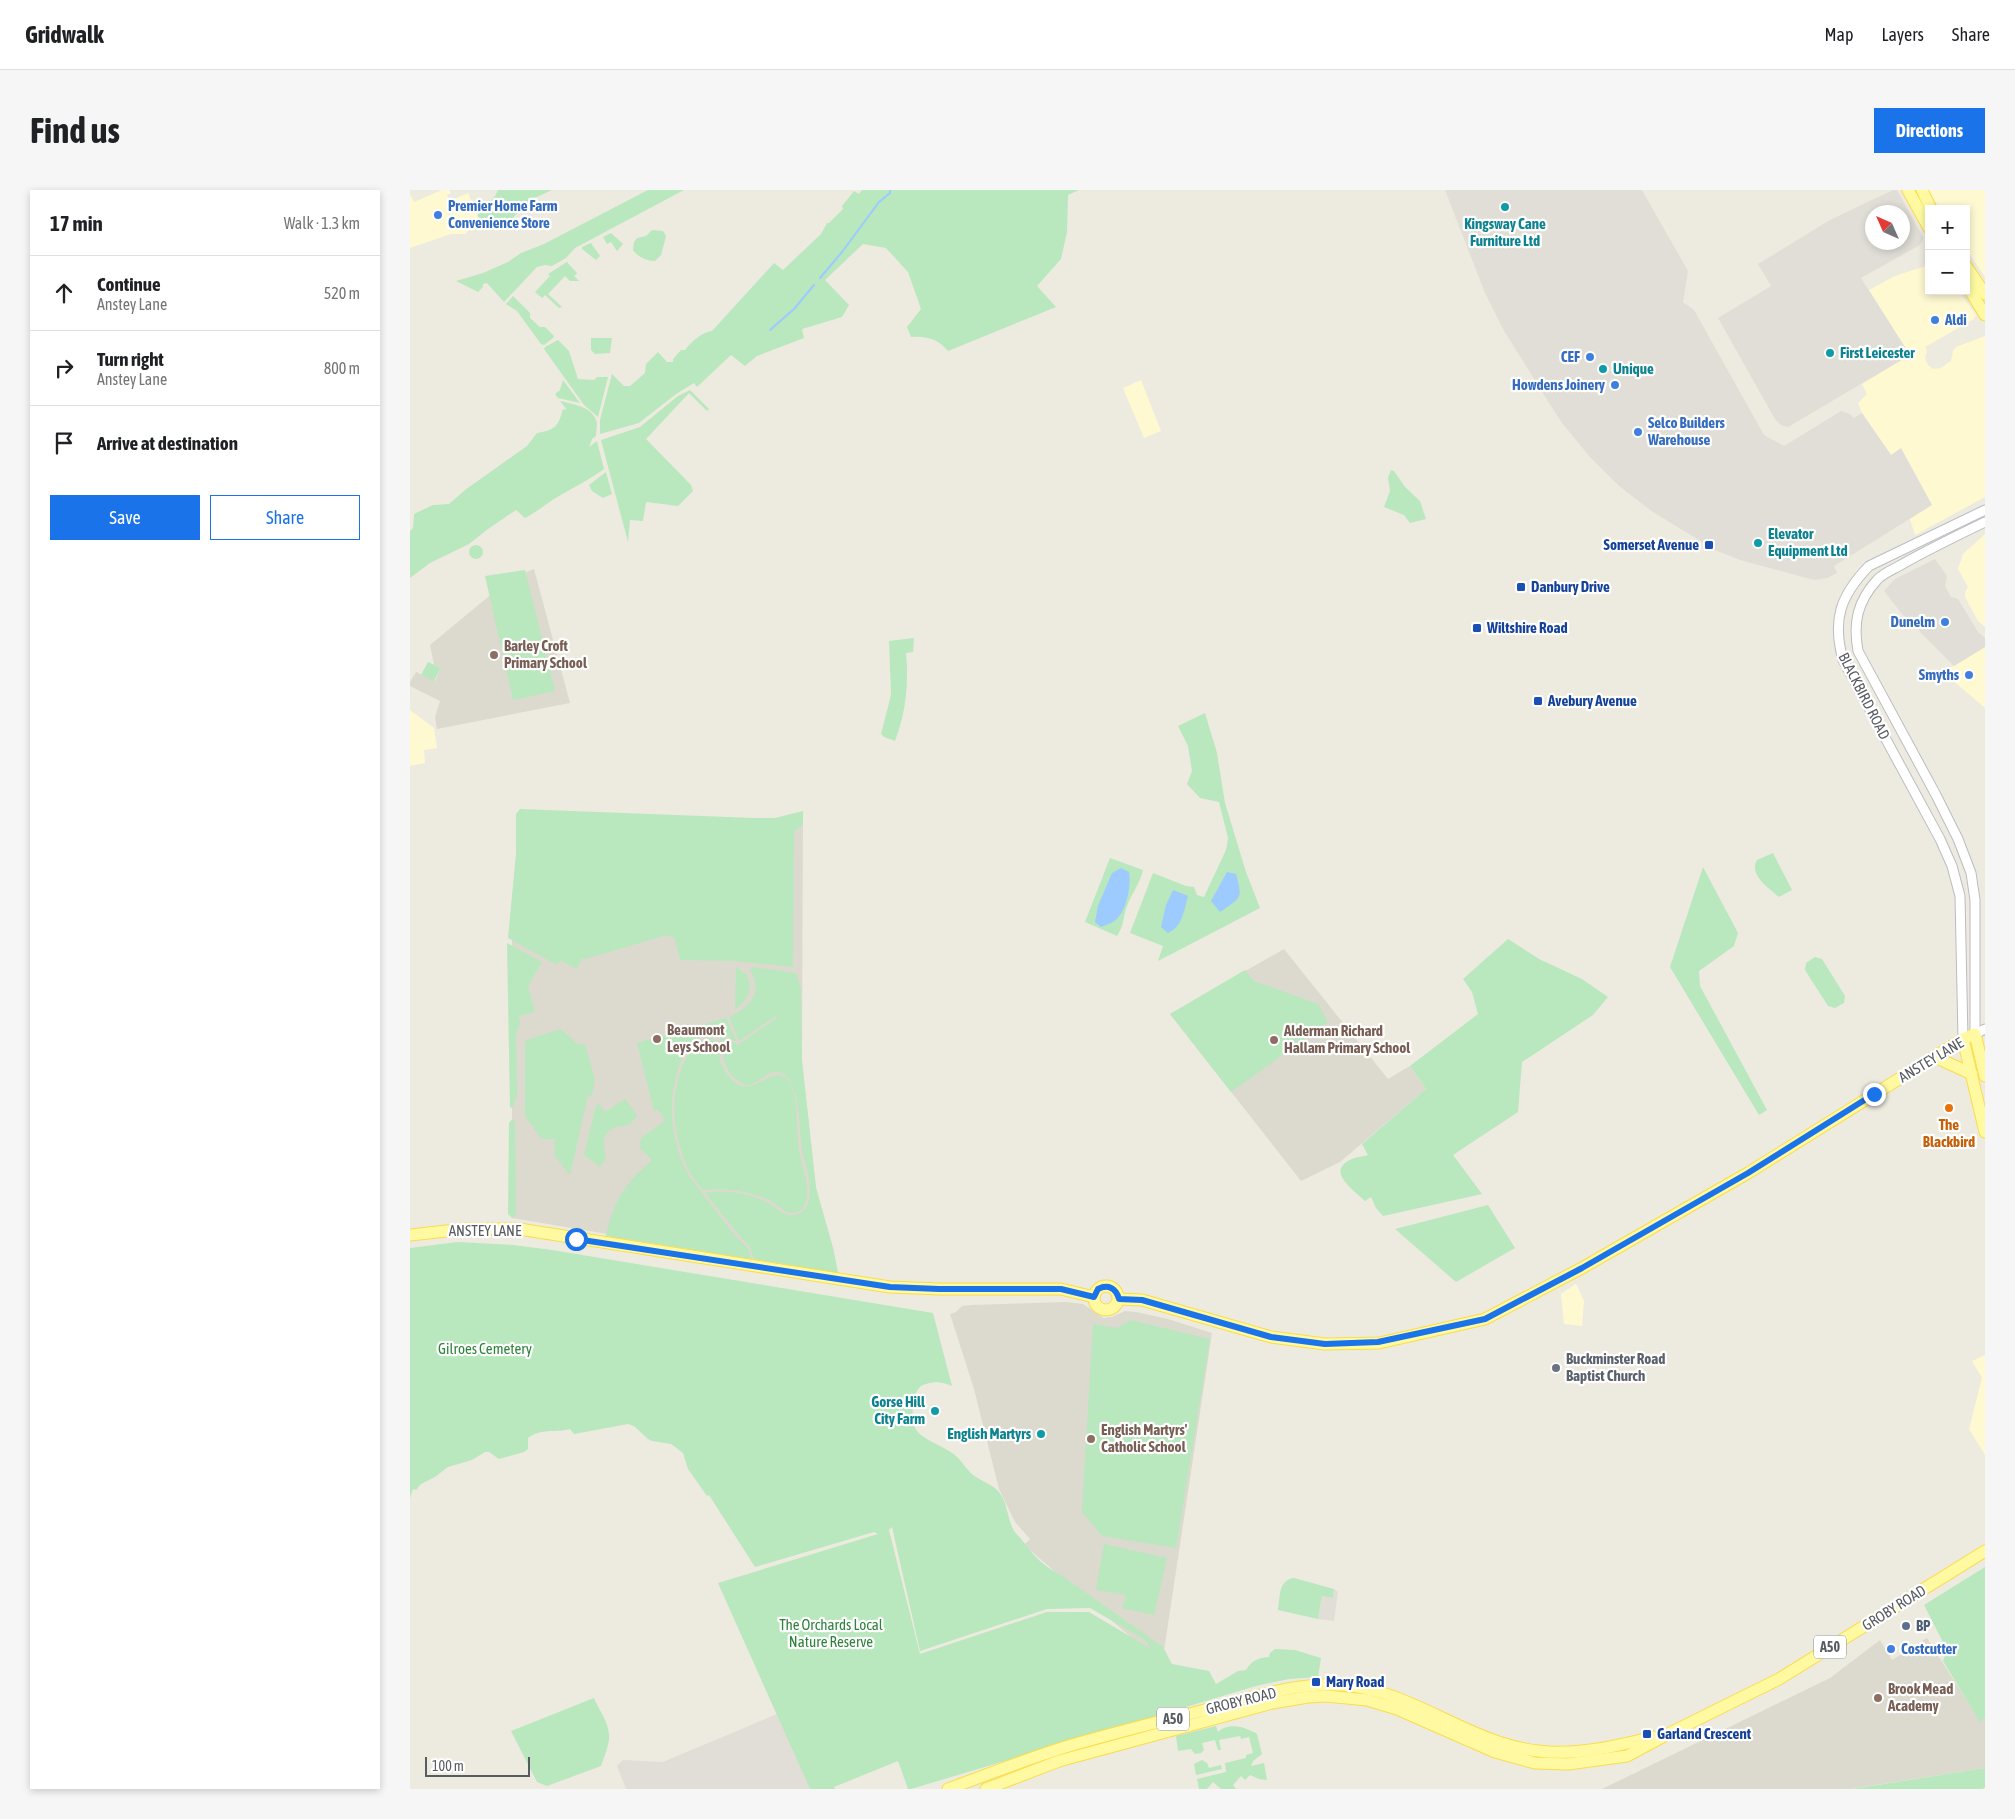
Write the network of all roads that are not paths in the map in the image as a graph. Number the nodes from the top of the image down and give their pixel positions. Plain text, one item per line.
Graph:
1 (1910, 190) edge
2 (1922, 190) edge
3 (1929, 205) edge
4 (1925, 221) edge
5 (1970, 272) edge
6 (1970, 291) edge
7 (1985, 294) edge
8 (1985, 315) edge
9 (1985, 510) edge
10 (1985, 522) edge
11 (1954, 525) junction
12 (1958, 535) junction
13 (1924, 772) junction
14 (1908, 780) junction
15 (1980, 1032) edge
16 (1964, 1039) junction
17 (1935, 1057) junction
18 (1972, 1074) junction
19 (1985, 1076) edge
20 (1985, 1132) edge
21 (410, 1235) edge
22 (1094, 1297) junction
23 (1119, 1299) junction
24 (1985, 1551) edge
25 (1446, 1726) junction
26 (948, 1789) edge
27 (986, 1789) edge

1 - 4 main road
2 - 3 main road
5 - 7 main road
6 - 8 main road
9 - 11 street, BLACKBIRD ROAD
10 - 12 street, BLACKBIRD ROAD
11 - 12 street
11 - 14 street, BLACKBIRD ROAD
12 - 13 street, BLACKBIRD ROAD
13 - 14 street
13 - 15 street, BLACKBIRD ROAD
14 - 16 street, BLACKBIRD ROAD
15 - 16 main road, ANSTEY LANE
15 - 19 main road, BLACKBIRD ROAD
16 - 17 main road, ANSTEY LANE
16 - 18 main road, BLACKBIRD ROAD
17 - 18 main road
17 - 23 main road, ANSTEY LANE
18 - 20 main road, BLACKBIRD ROAD
21 - 22 main road, ANSTEY LANE
22 - 23 main road, ANSTEY LANE
22 - 23 main road, ANSTEY LANE
24 - 25 main road, GROBY ROAD / A50
25 - 26 main road, GROBY ROAD / A50
25 - 27 main road, GROBY ROAD / A50

